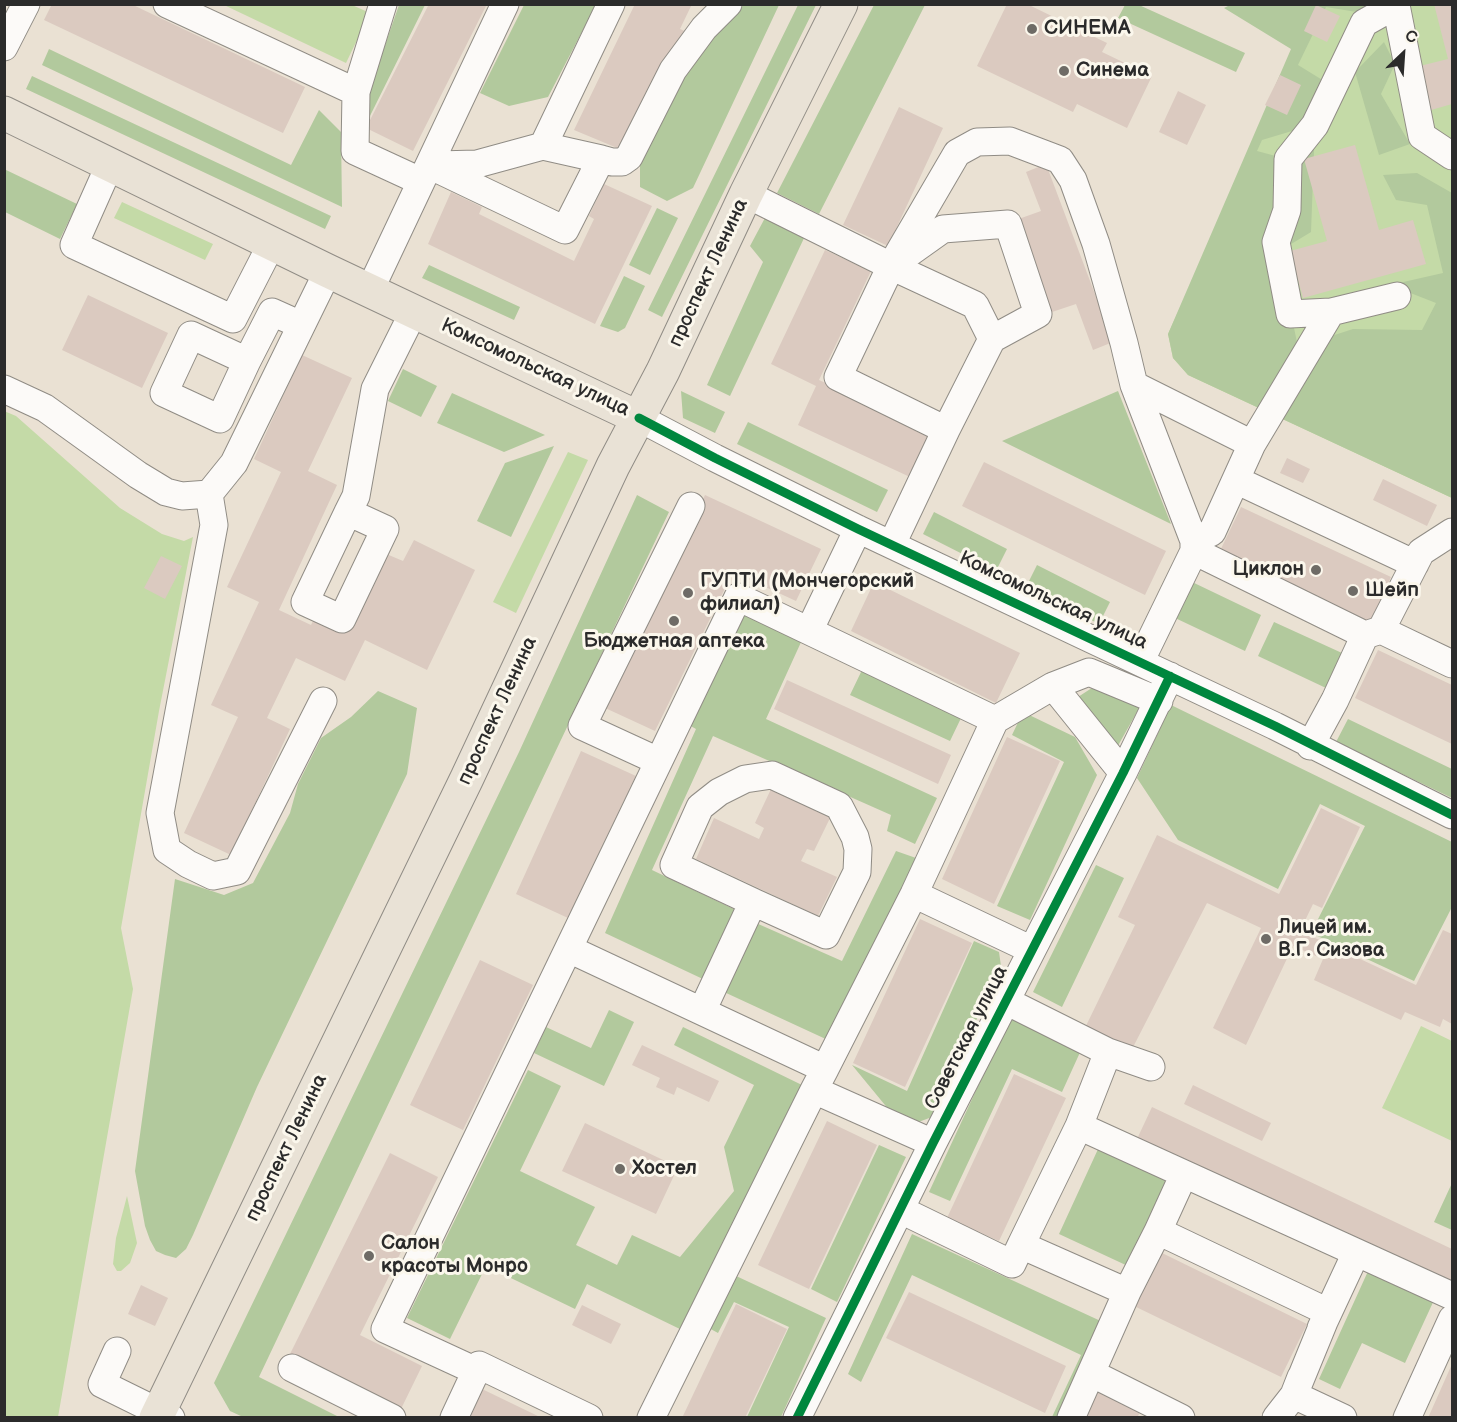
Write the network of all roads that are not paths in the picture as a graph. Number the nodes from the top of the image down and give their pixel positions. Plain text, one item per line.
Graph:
1 (26, 4) edge
2 (167, 4) edge
3 (383, 4) edge
4 (504, 4) edge
5 (611, 4) edge
6 (728, 4) edge
7 (841, 4) edge
8 (1396, 5) edge
9 (4, 47) edge
10 (356, 92) junction
11 (4, 112) edge
12 (543, 146) junction
13 (1452, 156) edge
14 (601, 159) junction
15 (110, 164) junction
16 (425, 173) junction
17 (746, 194) junction
18 (272, 243) junction
19 (891, 266) junction
20 (328, 270) junction
21 (370, 290) junction
22 (1397, 296) dead end
23 (414, 311) junction
24 (1331, 312) junction
25 (300, 325) junction
26 (992, 339) junction
27 (247, 361) dead end
28 (1134, 385) junction
29 (4, 389) edge
30 (639, 418) junction
31 (946, 430) junction
32 (1252, 444) junction
33 (1236, 480) junction
34 (209, 494) junction
35 (691, 506) dead end
36 (348, 512) dead end
37 (858, 529) junction
38 (1452, 532) edge
39 (892, 544) junction
40 (1194, 546) junction
41 (1415, 564) junction
42 (809, 632) junction
43 (1373, 632) junction
44 (1140, 662) junction
45 (1452, 664) edge
46 (1170, 676) junction
47 (1053, 686) junction
48 (323, 701) dead end
49 (1159, 701) junction
50 (995, 720) junction
51 (1311, 746) junction
52 (658, 761) junction
53 (1123, 773) junction
54 (1452, 815) edge
55 (914, 894) junction
56 (753, 902) junction
57 (569, 949) junction
58 (1032, 950) junction
59 (1006, 1001) junction
60 (702, 1011) junction
61 (1108, 1052) junction
62 (1151, 1067) dead end
63 (820, 1080) junction
64 (1079, 1126) junction
65 (933, 1143) junction
66 (1184, 1174) junction
67 (901, 1210) junction
68 (1158, 1231) junction
69 (1021, 1245) junction
70 (1356, 1253) junction
71 (1127, 1292) junction
72 (1452, 1296) edge
73 (1328, 1312) junction
74 (1452, 1319) edge
75 (117, 1351) dead end
76 (480, 1364) junction
77 (292, 1368) dead end
78 (1091, 1373) junction
79 (1294, 1395) junction
80 (162, 1416) edge
81 (392, 1418) edge
82 (454, 1418) edge
83 (589, 1418) edge
84 (651, 1418) edge
85 (797, 1418) edge
86 (1071, 1418) edge
87 (1181, 1418) edge
88 (1275, 1418) edge
89 (1343, 1418) edge
90 (1407, 1418) edge

1 - 9 street
2 - 10 street
3 - 10 street
4 - 16 street
5 - 12 street
6 - 14 street
7 - 17 main road, проспект Ленина
8 - 13 street
8 - 24 street
10 - 16 street
11 - 15 main road, Комсомольская улица
12 - 14 street
12 - 16 street
14 - 16 street
15 - 18 main road, Комсомольская улица
15 - 18 street
16 - 21 street
17 - 19 street
17 - 30 main road, проспект Ленина
18 - 20 main road, Комсомольская улица
19 - 26 street
19 - 26 street
19 - 28 street
19 - 31 street
20 - 21 main road, Комсомольская улица
20 - 25 street
21 - 23 main road, Комсомольская улица
22 - 24 street
23 - 30 main road, Комсомольская улица
23 - 36 street
24 - 32 street
25 - 27 street
25 - 34 street
26 - 31 street
28 - 32 street
28 - 40 street
29 - 34 street
30 - 37 street, Комсомольская улица
30 - 80 main road, проспект Ленина
31 - 39 street
32 - 33 street
33 - 40 street
33 - 41 street
34 - 48 street
35 - 52 street
37 - 39 street, Комсомольская улица
37 - 42 street
38 - 41 street
39 - 44 street, Комсомольская улица
40 - 43 street
40 - 44 street
41 - 43 street
42 - 50 street
42 - 52 street
43 - 45 street
43 - 51 street
44 - 46 street, Комсомольская улица
46 - 49 street, Советская улица
46 - 51 street, Комсомольская улица
47 - 49 street
47 - 50 street
47 - 53 street
49 - 53 street, Советская улица
50 - 55 street
51 - 54 street, Комсомольская улица
52 - 57 street
53 - 58 street, Советская улица
55 - 58 street
55 - 63 street
56 - 56 street
56 - 60 street
57 - 60 street
57 - 76 street
58 - 59 street, Советская улица
59 - 61 street
59 - 65 street, Советская улица
60 - 63 street
61 - 62 street
61 - 64 street
63 - 65 street
63 - 84 street
64 - 66 street
64 - 69 street
65 - 67 street, Советская улица
66 - 68 street
66 - 70 street
67 - 69 street
67 - 85 street, Советская улица
68 - 71 street
68 - 73 street
69 - 71 street
70 - 72 street
70 - 73 street
71 - 78 street
73 - 79 street
74 - 90 street
75 - 80 street
76 - 82 street
76 - 83 street
77 - 81 street
78 - 86 street
78 - 87 street
79 - 88 street
79 - 89 street

